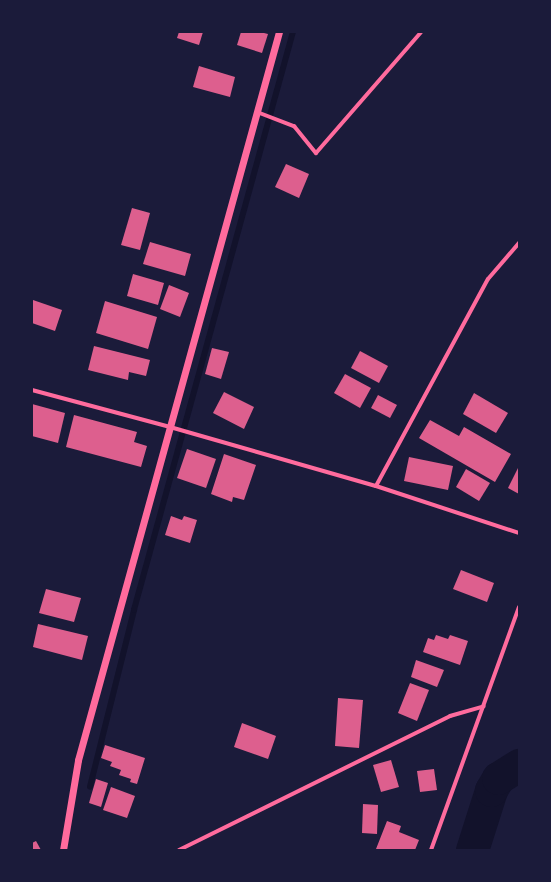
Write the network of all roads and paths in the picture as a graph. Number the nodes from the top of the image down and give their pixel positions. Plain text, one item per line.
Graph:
1 (279, 32) edge
2 (422, 32) edge
3 (257, 112) junction
4 (519, 243) edge
5 (32, 390) edge
6 (170, 426) junction
7 (376, 486) junction
8 (519, 533) edge
9 (519, 607) edge
10 (484, 706) junction
11 (63, 850) edge
12 (179, 850) edge
13 (431, 850) edge

1 - 3 street
2 - 3 street
3 - 6 street
4 - 7 street
5 - 6 street
6 - 7 street
6 - 11 street
7 - 8 street
9 - 10 street
10 - 12 street
10 - 13 street

